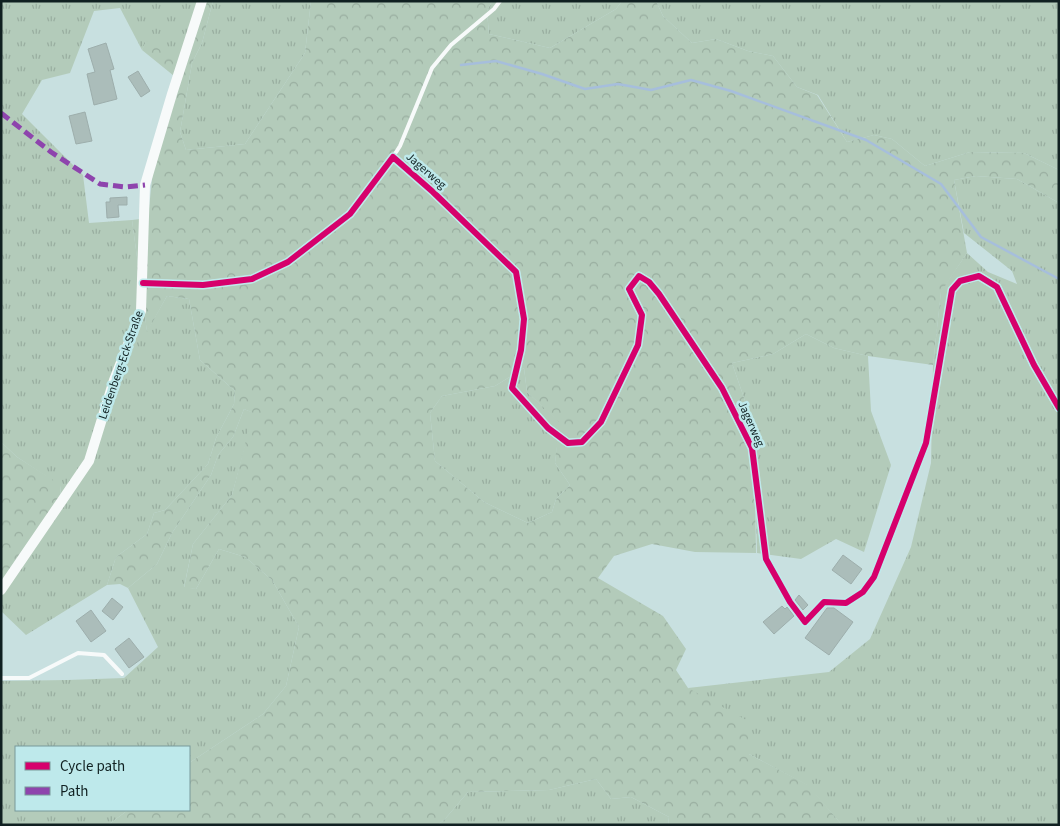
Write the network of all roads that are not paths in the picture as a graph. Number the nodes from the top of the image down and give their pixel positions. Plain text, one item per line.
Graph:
1 (202, 1) edge
2 (500, 1) edge
3 (393, 157) junction
4 (142, 283) junction
5 (1059, 408) edge
6 (1, 590) edge
7 (122, 674) dead end
8 (1, 678) edge

1 - 4 street, Leidenberg-Eck-Straße
2 - 3 lane
3 - 4 street
3 - 5 street, Jagerweg
4 - 6 street, Leidenberg-Eck-Straße
7 - 8 lane

